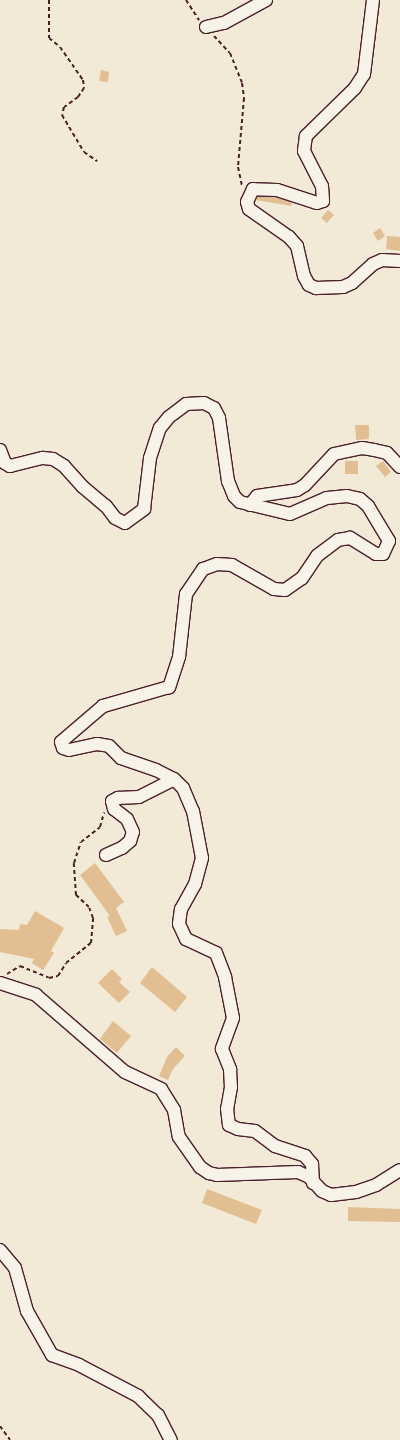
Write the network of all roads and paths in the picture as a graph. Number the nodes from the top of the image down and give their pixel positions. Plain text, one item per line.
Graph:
1 (49, 0) edge
2 (186, 0) edge
3 (266, 0) edge
4 (373, 0) edge
5 (206, 27) junction
6 (97, 162) dead end
7 (247, 202) junction
8 (400, 261) edge
9 (0, 450) edge
10 (400, 467) edge
11 (250, 505) junction
12 (174, 779) junction
13 (112, 801) junction
14 (106, 855) dead end
15 (2, 980) edge
16 (400, 1170) edge
17 (313, 1183) junction
18 (0, 1250) edge
19 (0, 1426) edge
20 (10, 1440) edge
21 (171, 1440) edge

1 - 6 path
2 - 5 path
3 - 5 street
4 - 7 street
5 - 7 path
7 - 8 street
9 - 11 street
10 - 11 street
11 - 12 street
12 - 13 street
12 - 17 street
13 - 14 street
13 - 15 path
15 - 17 street
16 - 17 street
18 - 21 street
19 - 20 path

